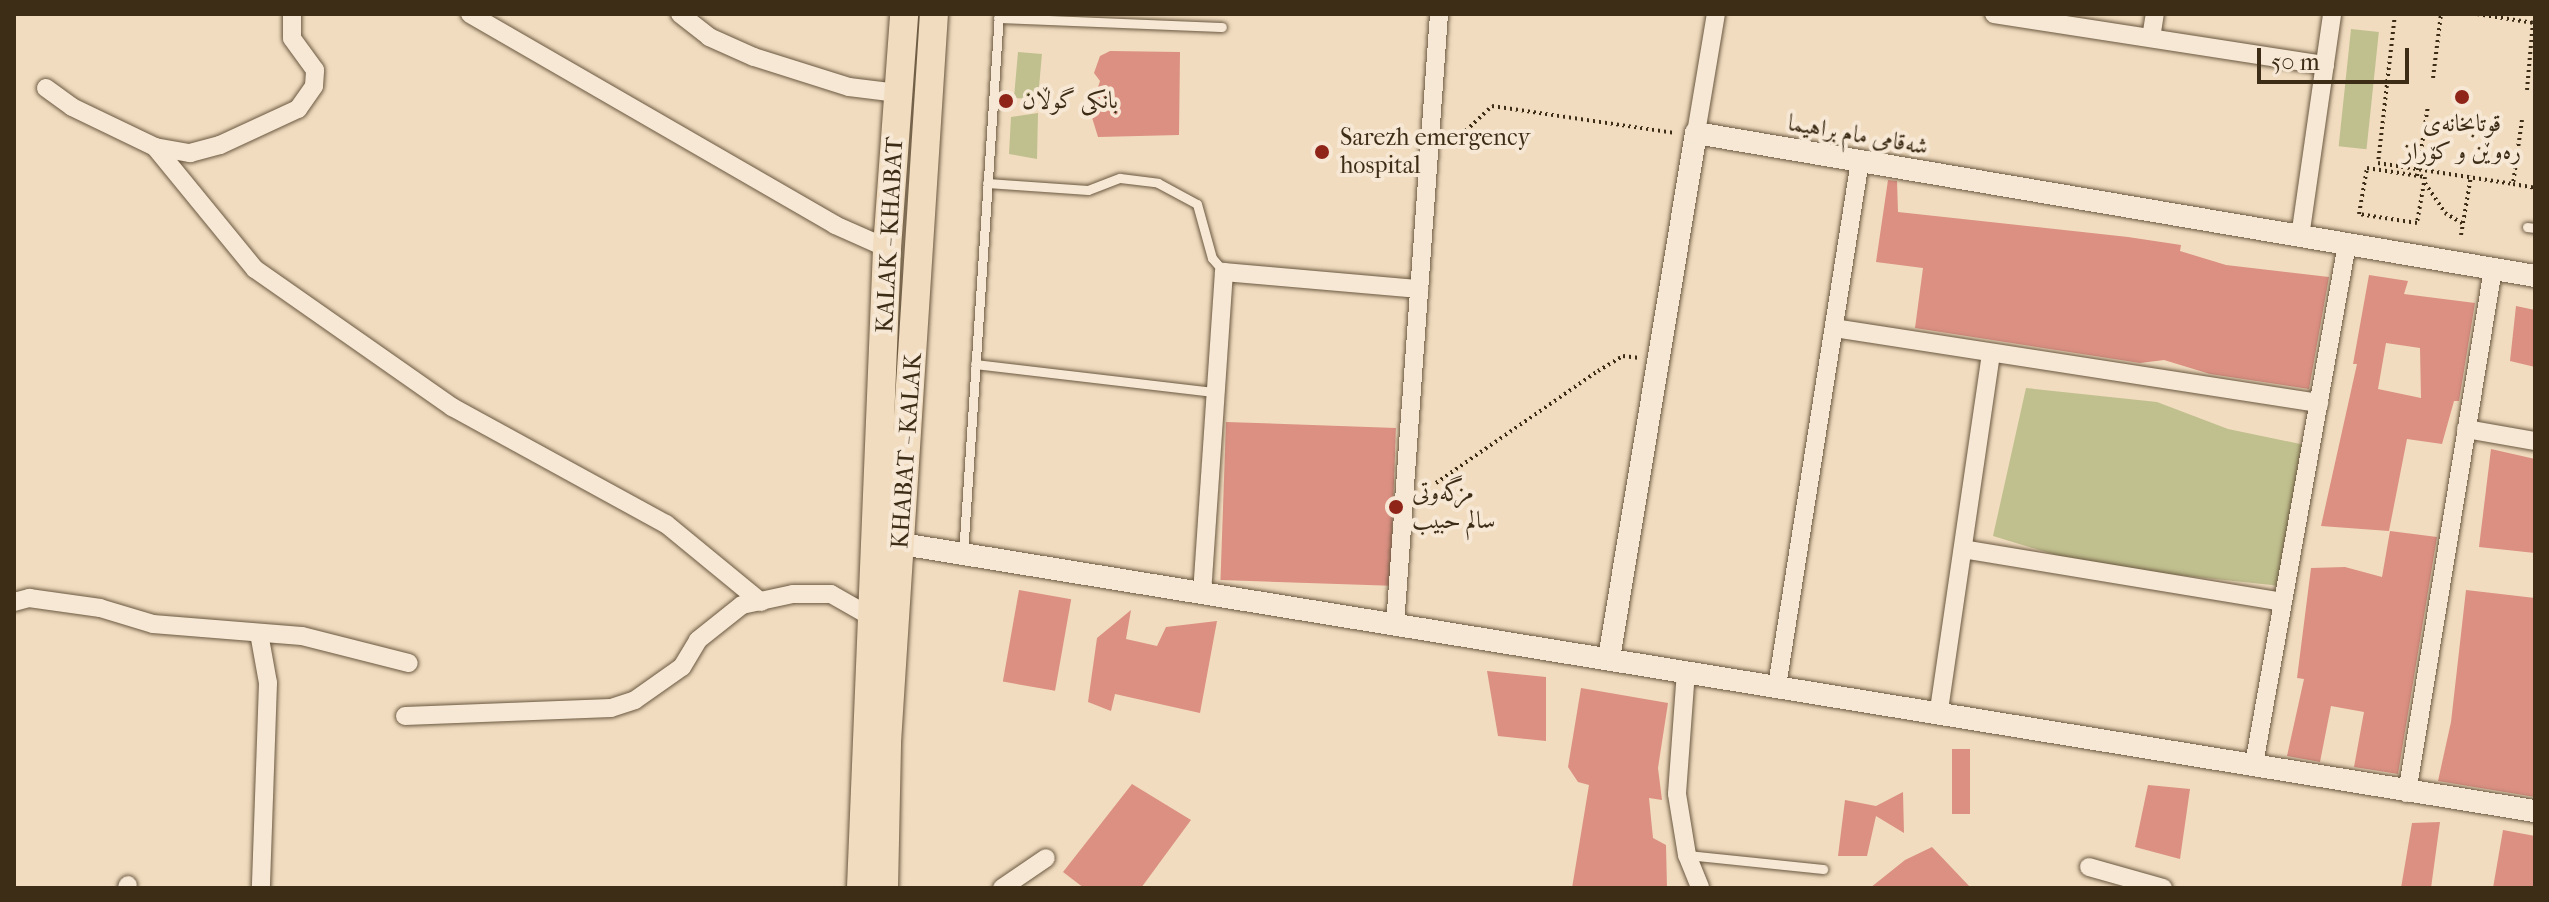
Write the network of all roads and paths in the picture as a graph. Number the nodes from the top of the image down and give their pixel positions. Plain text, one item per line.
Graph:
1 (292, 14) edge
2 (470, 14) edge
3 (680, 14) edge
4 (904, 14) edge
5 (934, 14) edge
6 (1439, 14) edge
7 (1716, 14) edge
8 (1994, 14) edge
9 (2155, 14) edge
10 (2332, 14) edge
11 (2395, 14) edge
12 (2441, 14) edge
13 (2477, 14) edge
14 (998, 16) edge
15 (2501, 16) edge
16 (2534, 23) edge
17 (1222, 27) dead end
18 (2151, 38) junction
19 (2325, 65) junction
20 (2433, 78) dead end
21 (46, 88) dead end
22 (2527, 90) dead end
23 (898, 93) junction
24 (2428, 106) dead end
25 (2522, 120) dead end
26 (1696, 133) junction
27 (1457, 139) dead end
28 (155, 147) junction
29 (1860, 161) junction
30 (2419, 168) junction
31 (2417, 176) junction
32 (2471, 176) junction
33 (2425, 181) junction
34 (987, 183) junction
35 (2513, 184) junction
36 (2535, 188) edge
37 (2463, 224) junction
38 (2461, 235) dead end
39 (2300, 237) junction
40 (2347, 244) junction
41 (887, 248) junction
42 (2493, 269) junction
43 (1224, 272) junction
44 (2535, 276) edge
45 (1419, 289) junction
46 (1834, 328) junction
47 (1991, 354) junction
48 (1658, 360) junction
49 (975, 364) junction
50 (1215, 392) junction
51 (2319, 403) junction
52 (2466, 429) junction
53 (2535, 441) edge
54 (1436, 483) dead end
55 (902, 544) junction
56 (1963, 549) junction
57 (963, 554) junction
58 (1202, 594) junction
59 (14, 602) edge
60 (761, 602) junction
61 (2283, 602) junction
62 (873, 618) junction
63 (1395, 625) junction
64 (259, 633) junction
65 (1609, 658) junction
66 (409, 663) dead end
67 (1686, 671) junction
68 (1777, 686) junction
69 (1939, 710) junction
70 (405, 716) dead end
71 (2254, 764) junction
72 (2407, 793) junction
73 (2535, 811) edge
74 (1687, 855) junction
75 (1046, 858) dead end
76 (2089, 867) dead end
77 (1823, 869) dead end
78 (261, 888) edge
79 (861, 888) edge
80 (884, 888) edge
81 (1002, 888) edge
82 (1700, 888) edge
83 (2163, 888) edge

1 - 28 street
2 - 41 street
3 - 23 street
4 - 23 main road, KALAK - KHABAT
5 - 55 main road, KHABAT - KALAK
6 - 45 street
7 - 26 street
8 - 18 street
9 - 18 street
10 - 19 street
11 - 30 path
12 - 20 path
13 - 15 path
14 - 17 lane
14 - 34 lane
15 - 16 path
16 - 22 path
18 - 19 street
19 - 39 street
21 - 28 street
23 - 41 main road, KALAK - KHABAT
24 - 30 path
25 - 35 path
26 - 27 path
26 - 29 street, شەقامی مام براهیما
26 - 48 street
28 - 60 street
29 - 39 street, شەقامی مام براهیما
29 - 46 street
30 - 31 path
30 - 32 path
31 - 33 path
31 - 33 path
32 - 35 path
32 - 37 path
33 - 37 path
34 - 43 lane
34 - 49 lane
35 - 36 path
37 - 38 path
39 - 40 street, شەقامی مام براهیما
40 - 42 street, شەقامی مام براهیما
40 - 51 street
41 - 62 main road, KALAK - KHABAT
42 - 44 street, شەقامی مام براهیما
42 - 52 street
43 - 45 street
43 - 50 street
45 - 63 street
46 - 47 street
46 - 68 street
47 - 51 street
47 - 56 street
48 - 54 path
48 - 65 street
49 - 50 lane
49 - 57 lane
50 - 58 street
51 - 61 street
52 - 53 street
52 - 72 street
55 - 57 street
55 - 80 main road, KHABAT - KALAK
56 - 61 street
56 - 69 street
57 - 58 street
58 - 63 street
59 - 64 street
60 - 62 street
60 - 70 street
61 - 71 street
62 - 79 main road, KALAK - KHABAT
63 - 65 street
64 - 66 street
64 - 78 street
65 - 67 street
67 - 68 street
67 - 74 street
68 - 69 street
69 - 71 street
71 - 72 street
72 - 73 street
74 - 77 lane
74 - 82 street
75 - 81 street
76 - 83 street

